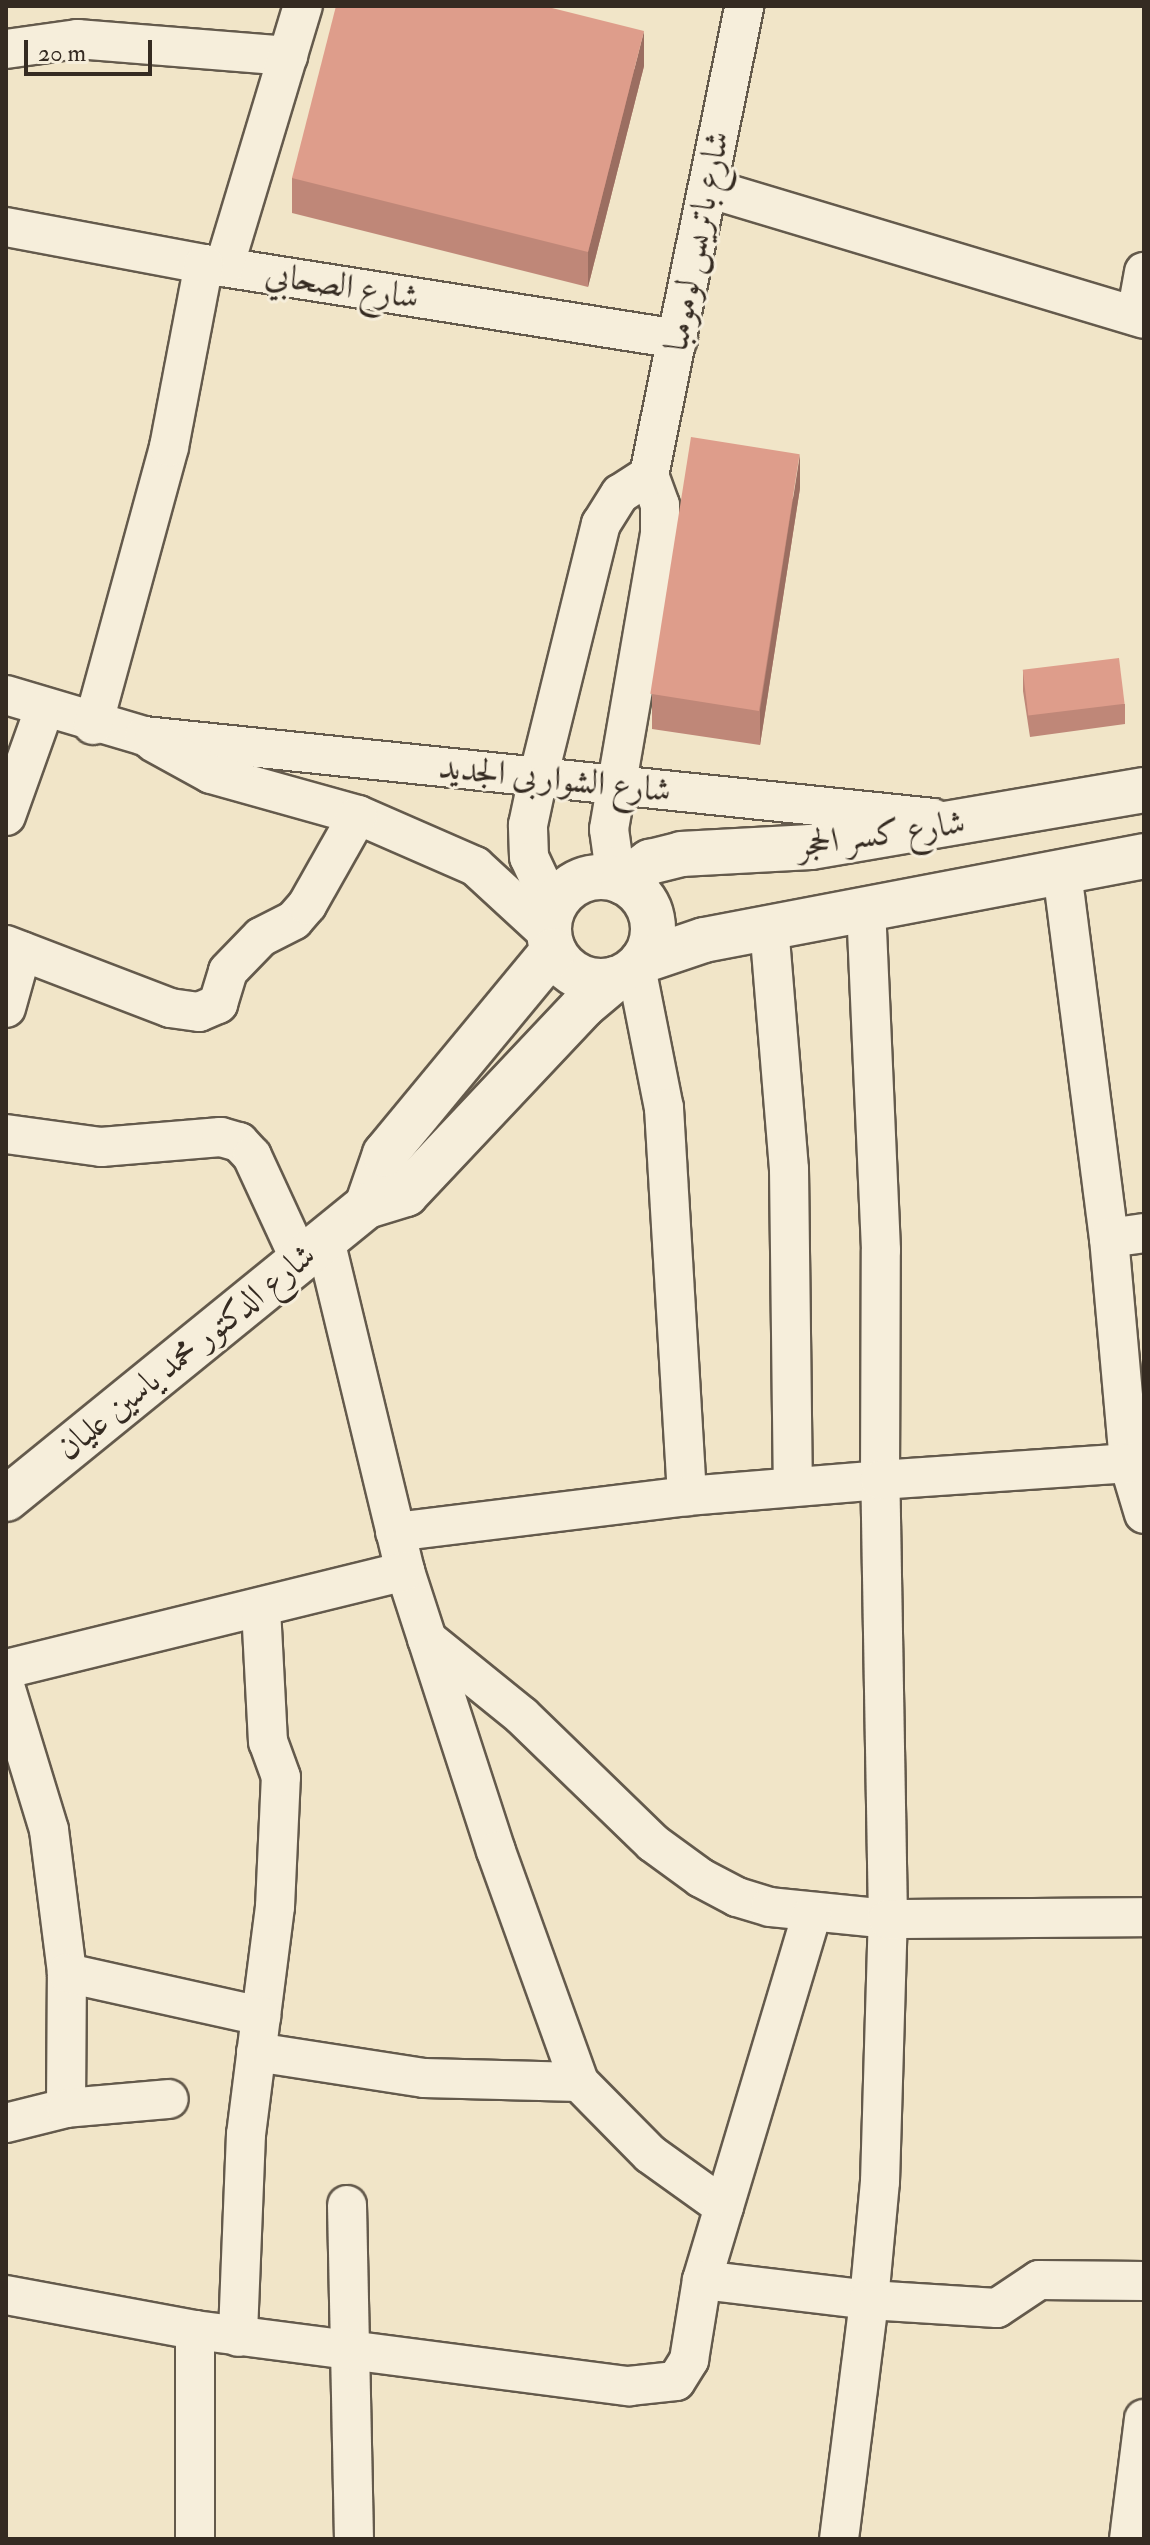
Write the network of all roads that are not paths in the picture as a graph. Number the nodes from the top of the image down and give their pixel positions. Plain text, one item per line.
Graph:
1 (303, 6) edge
2 (733, 8) edge
3 (6, 49) edge
4 (288, 56) junction
5 (708, 188) junction
6 (6, 227) edge
7 (214, 266) junction
8 (1144, 272) edge
9 (1140, 318) edge
10 (678, 339) junction
11 (649, 475) junction
12 (6, 695) edge
13 (44, 710) junction
14 (93, 725) junction
15 (144, 736) junction
16 (538, 778) junction
17 (616, 786) junction
18 (1144, 790) edge
19 (358, 815) junction
20 (6, 816) edge
21 (966, 821) junction
22 (1144, 856) edge
23 (1062, 872) junction
24 (619, 880) junction
25 (866, 910) junction
26 (769, 926) junction
27 (552, 931) junction
28 (14, 948) edge
29 (631, 969) junction
30 (6, 1008) edge
31 (6, 1134) edge
32 (367, 1206) junction
33 (1126, 1235) edge
34 (312, 1250) junction
35 (1136, 1463) edge
36 (880, 1480) junction
37 (793, 1486) junction
38 (687, 1496) junction
39 (6, 1499) edge
40 (1144, 1514) edge
41 (395, 1532) junction
42 (405, 1571) junction
43 (261, 1607) junction
44 (427, 1639) junction
45 (6, 1669) edge
46 (6, 1689) edge
47 (812, 1914) junction
48 (1144, 1917) edge
49 (888, 1919) junction
50 (67, 1973) junction
51 (258, 2034) junction
52 (579, 2082) junction
53 (169, 2099) dead end
54 (66, 2108) junction
55 (6, 2123) edge
56 (347, 2205) dead end
57 (724, 2207) junction
58 (702, 2280) junction
59 (1144, 2281) edge
60 (6, 2295) edge
61 (869, 2300) junction
62 (195, 2330) junction
63 (238, 2337) junction
64 (349, 2351) junction
65 (1144, 2419) edge
66 (195, 2539) edge
67 (354, 2539) edge
68 (839, 2539) edge
69 (1129, 2539) edge

1 - 4 street
2 - 5 street, شارع باتريس لومومبا
3 - 4 street
4 - 7 street
5 - 9 street
5 - 10 street, شارع باتريس لومومبا
6 - 7 street, شارع الصحابي
7 - 10 street, شارع الصحابي
7 - 14 street
8 - 9 street
10 - 11 street, شارع باتريس لومومبا
11 - 16 street
11 - 17 street, شارع باتريس لومومبا
12 - 13 street, شارع الشواربى الجديد
13 - 14 street, شارع الشواربى الجديد
13 - 20 street
14 - 15 street, شارع الشواربى الجديد
15 - 16 street, شارع الشواربى الجديد
15 - 19 street, شارع الشواربى الجديد
16 - 17 street, شارع الشواربى الجديد
16 - 27 street
17 - 21 street, شارع الشواربى الجديد
17 - 24 street, شارع باتريس لومومبا
18 - 21 main road, شارع كسر الحجر
19 - 27 street, شارع الشواربى الجديد
19 - 28 street
21 - 24 main road, شارع كسر الحجر
22 - 23 main road, شارع كسر الحجر
23 - 25 main road, شارع كسر الحجر
23 - 33 street
24 - 27 main road
24 - 29 main road
25 - 26 main road, شارع كسر الحجر
25 - 36 street
26 - 29 main road, شارع كسر الحجر
26 - 37 street
27 - 29 main road
27 - 32 main road
28 - 30 street
29 - 32 main road, شارع الدكتور محمد ياسين عليان
29 - 38 street
31 - 34 street
32 - 34 main road, شارع الدكتور محمد ياسين عليان
33 - 35 street
34 - 39 main road, شارع الدكتور محمد ياسين عليان
34 - 41 street
35 - 36 street
35 - 40 street
36 - 37 street
36 - 49 street
37 - 38 street
38 - 41 street
41 - 42 street
42 - 43 street
42 - 44 street
43 - 45 street
43 - 51 street
44 - 47 street
44 - 52 street
46 - 50 street
47 - 49 street
47 - 57 street
48 - 49 street
49 - 61 street
50 - 51 street
50 - 54 street
51 - 52 street
51 - 63 street
52 - 57 street
53 - 54 street
54 - 55 street
56 - 64 street
57 - 58 street
58 - 61 street
58 - 64 street
59 - 61 street
60 - 62 street
61 - 68 street
62 - 63 street
62 - 66 street
63 - 64 street
64 - 67 street
65 - 69 street

